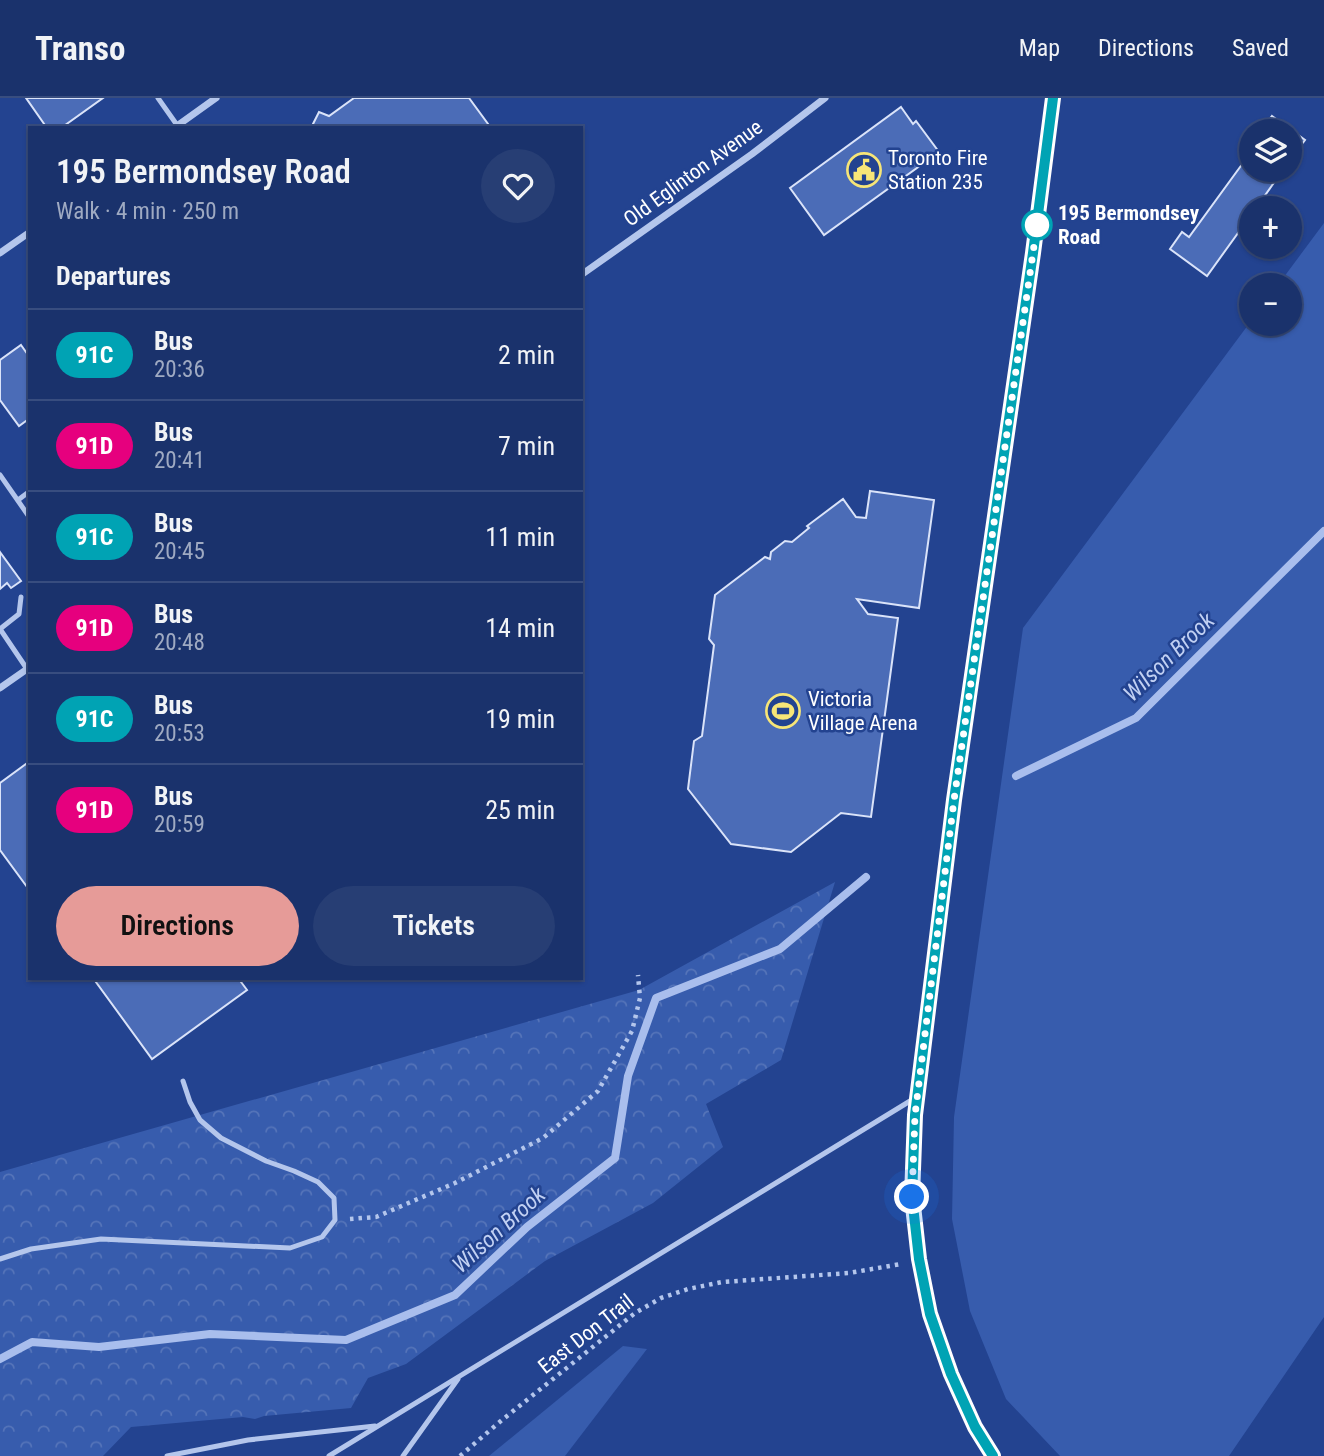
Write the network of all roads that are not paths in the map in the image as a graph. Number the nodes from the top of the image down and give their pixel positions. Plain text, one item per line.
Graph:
1 (158, 98) edge
2 (216, 98) edge
3 (825, 98) edge
4 (1053, 98) edge
5 (175, 126) edge
6 (177, 126) edge
7 (28, 233) edge
8 (0, 253) edge
9 (583, 274) edge
10 (0, 475) edge
11 (28, 492) edge
12 (18, 500) junction
13 (28, 515) edge
14 (21, 597) dead end
15 (0, 629) edge
16 (28, 667) edge
17 (28, 669) edge
18 (0, 688) edge
19 (183, 1082) dead end
20 (917, 1097) junction
21 (0, 1259) edge
22 (460, 1376) junction
23 (378, 1426) junction
24 (166, 1456) edge
25 (329, 1456) edge
26 (402, 1456) edge
27 (993, 1456) edge

1 - 5 lane
2 - 6 street
3 - 9 street, Old Eglinton Avenue
4 - 20 street
7 - 8 street
10 - 12 lane
11 - 12 lane
12 - 13 lane
14 - 15 lane
15 - 16 lane
17 - 18 street
19 - 21 lane
20 - 22 lane
20 - 27 street
22 - 23 lane
22 - 26 lane
23 - 24 lane
23 - 25 lane

